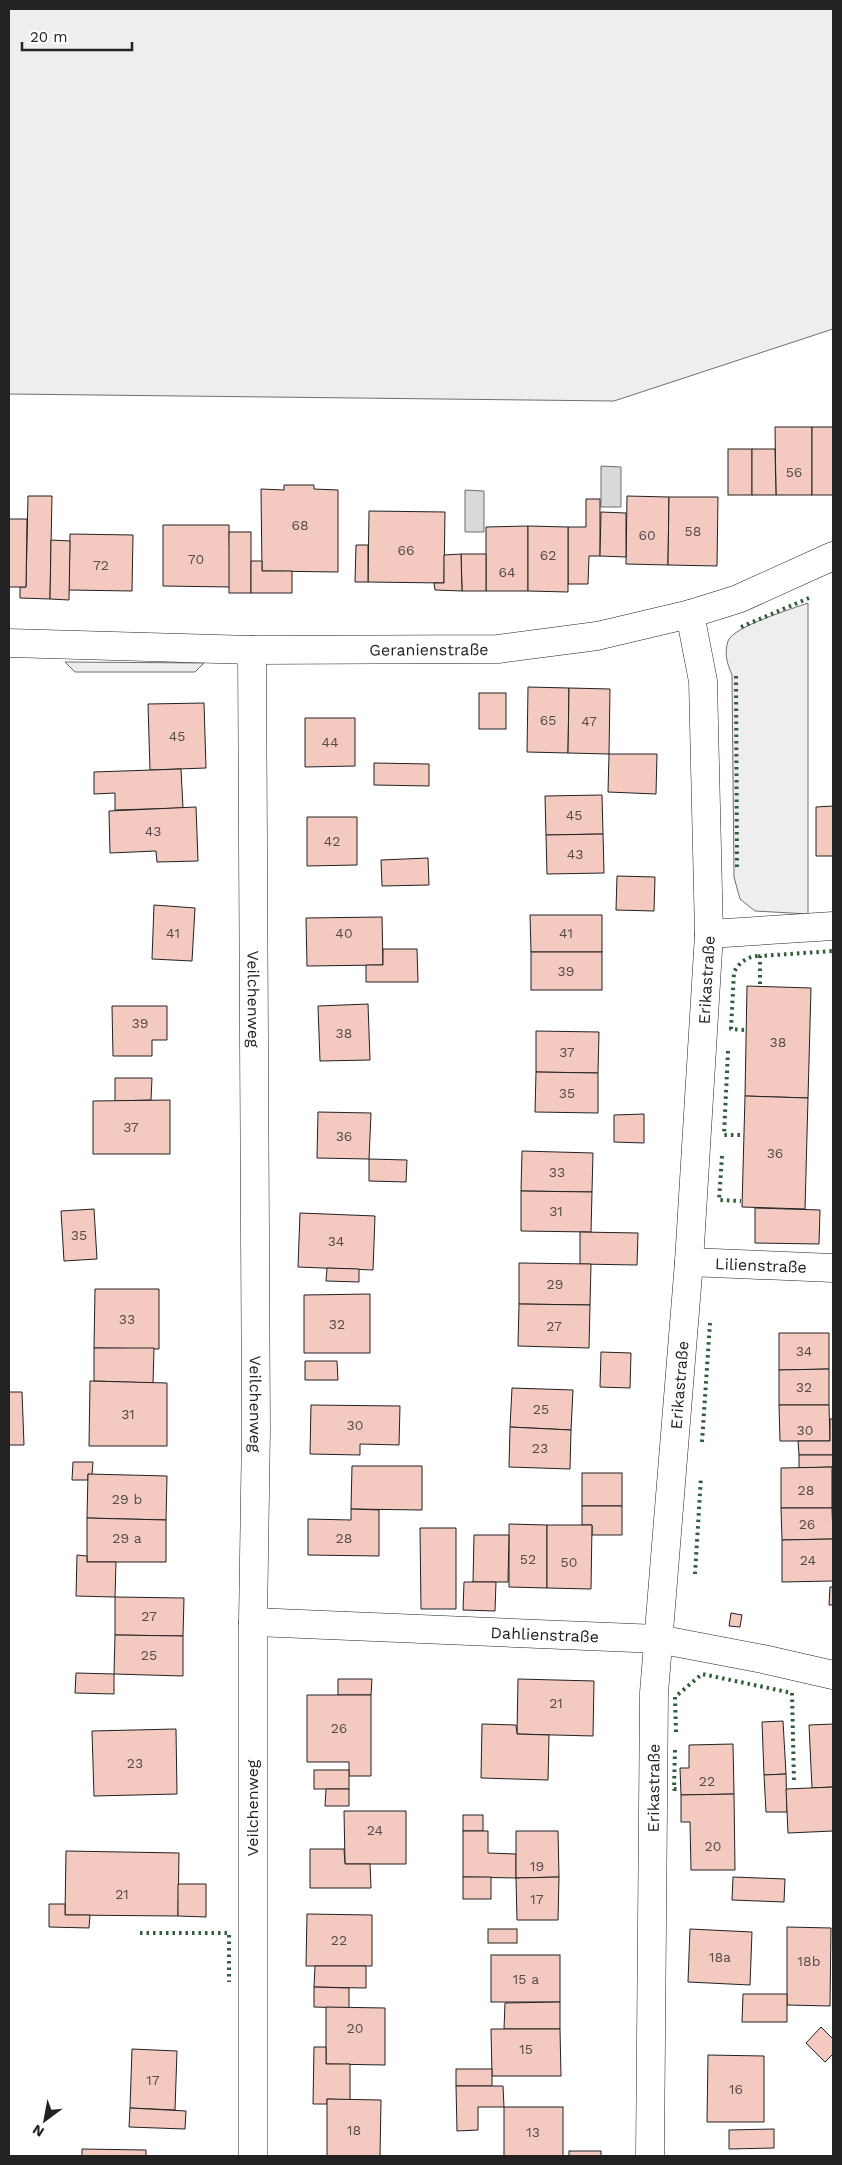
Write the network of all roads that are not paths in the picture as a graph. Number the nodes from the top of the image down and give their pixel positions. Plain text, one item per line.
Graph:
1 (833, 556) edge
2 (690, 614) junction
3 (9, 644) edge
4 (252, 650) junction
5 (833, 926) edge
6 (709, 934) junction
7 (689, 1262) junction
8 (833, 1268) edge
9 (253, 1622) junction
10 (658, 1638) junction
11 (833, 1675) edge
12 (253, 2156) edge
13 (650, 2156) edge

1 - 2 street, Geranienstraße
2 - 4 street, Geranienstraße
2 - 6 street, Erikastraße
3 - 4 street, Geranienstraße
4 - 9 street, Veilchenweg
5 - 6 street
6 - 7 street, Erikastraße
7 - 8 street, Lilienstraße
7 - 10 street, Erikastraße
9 - 10 street, Dahlienstraße
9 - 12 street, Veilchenweg
10 - 11 street, Dahlienstraße
10 - 13 street, Erikastraße

